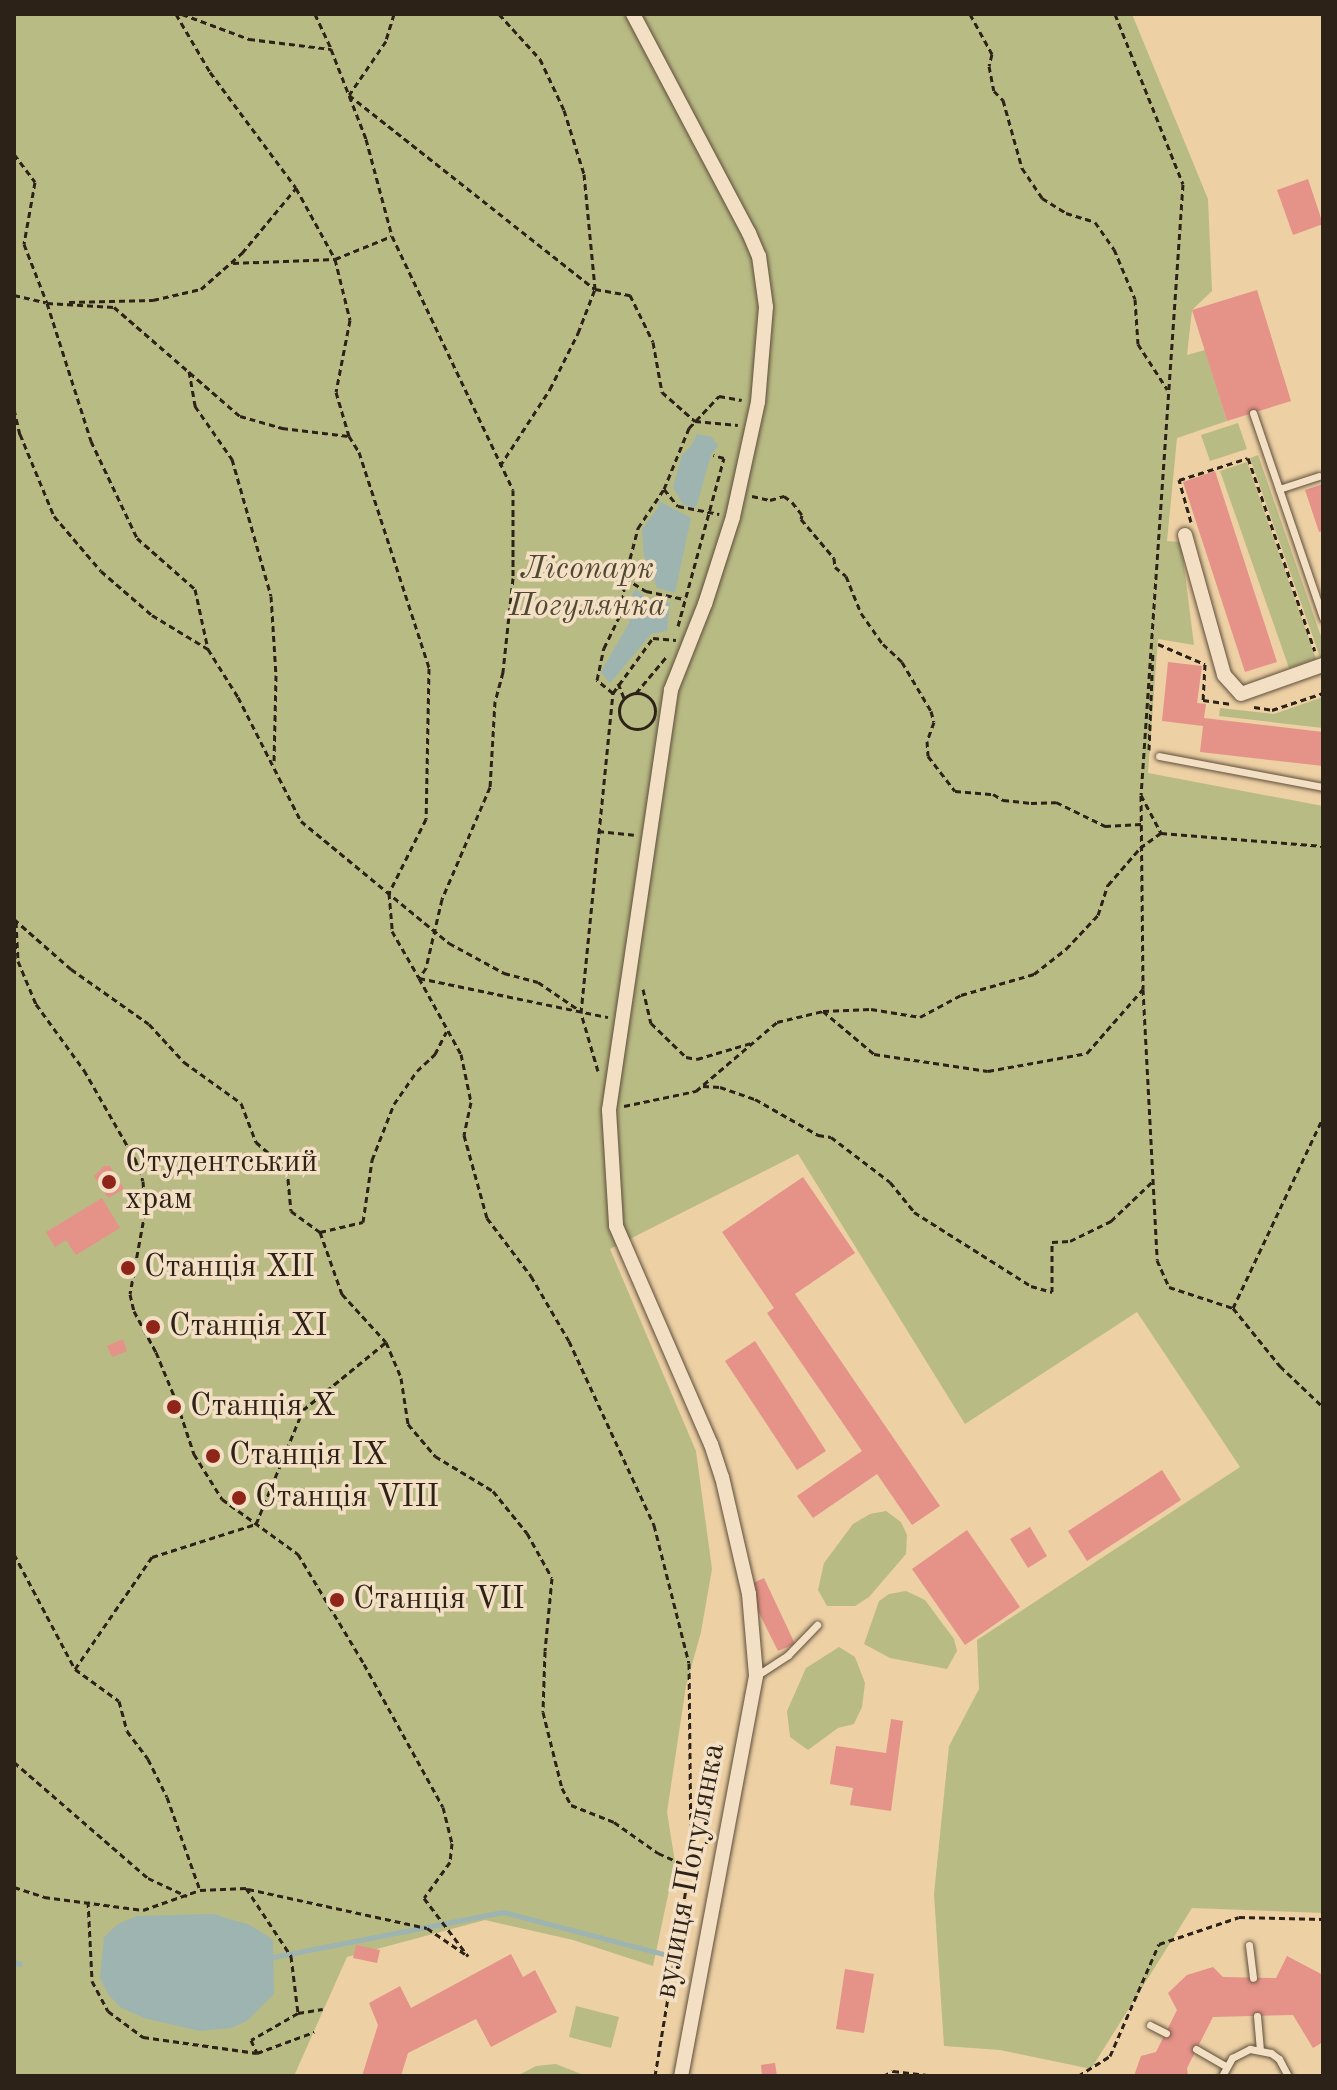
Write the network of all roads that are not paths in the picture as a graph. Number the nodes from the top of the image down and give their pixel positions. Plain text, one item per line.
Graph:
1 (633, 14) edge
2 (1253, 413) dead end
3 (1319, 476) dead end
4 (1279, 489) junction
5 (1188, 531) road end
6 (1322, 615) edge
7 (1322, 665) edge
8 (1159, 756) road end
9 (1323, 787) edge
10 (817, 1625) dead end
11 (756, 1676) junction
12 (1249, 1945) dead end
13 (1253, 1978) dead end
14 (1257, 2016) dead end
15 (1150, 2025) dead end
16 (1166, 2033) dead end
17 (1196, 2049) dead end
18 (1260, 2050) junction
19 (1226, 2066) junction
20 (681, 2076) edge
21 (1222, 2076) edge
22 (1288, 2076) edge

1 - 11 street, вулиця Погулянка
2 - 4 lane
3 - 4 lane
4 - 6 lane
5 - 7 street
8 - 9 lane
10 - 11 lane
11 - 20 street, вулиця Погулянка
12 - 13 lane
14 - 18 lane
15 - 16 lane
17 - 19 lane
18 - 19 lane
18 - 22 lane
19 - 21 lane

